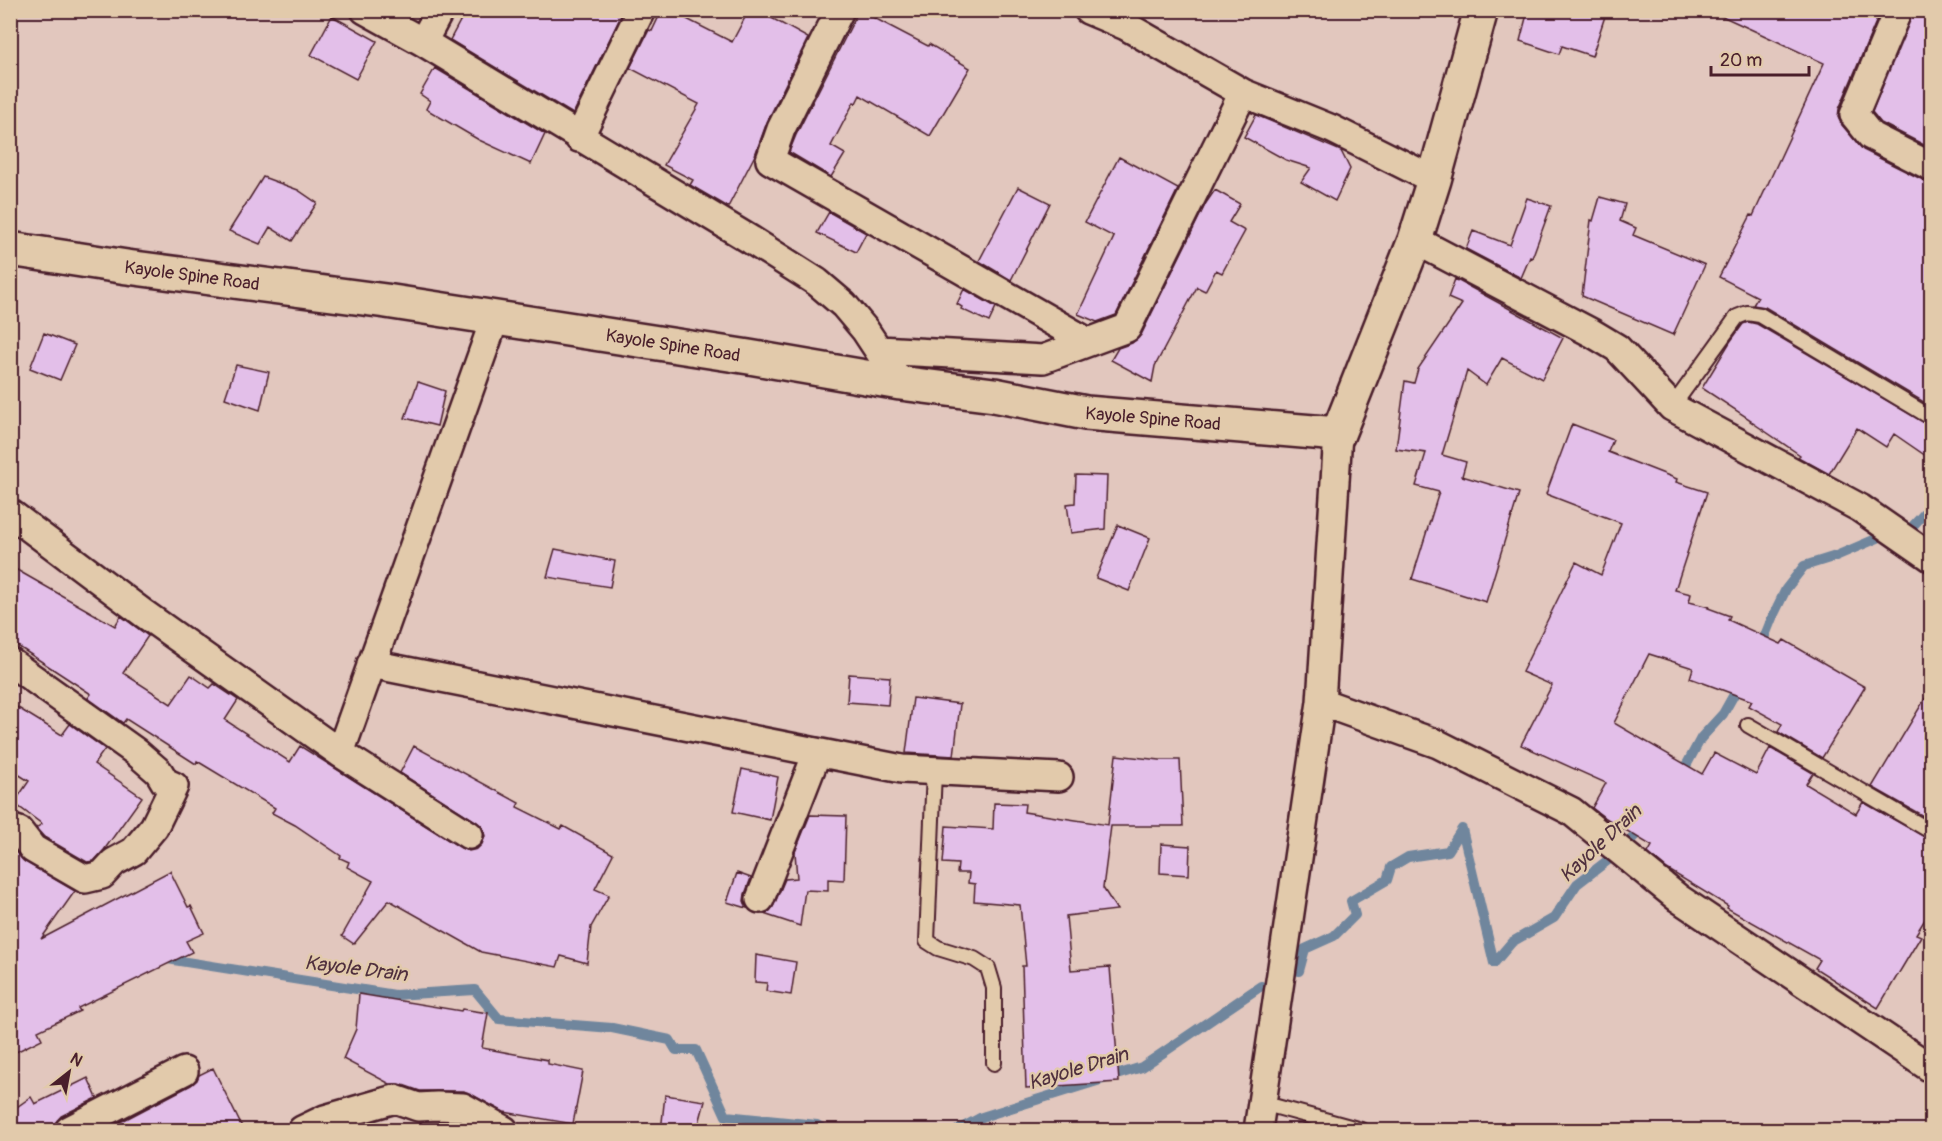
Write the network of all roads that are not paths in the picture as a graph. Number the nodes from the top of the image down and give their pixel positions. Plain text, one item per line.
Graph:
1 (365, 10) edge
2 (440, 10) edge
3 (642, 10) edge
4 (840, 10) edge
5 (1089, 10) edge
6 (1481, 10) edge
7 (1898, 10) edge
8 (423, 42) junction
9 (1243, 93) junction
10 (579, 138) junction
11 (1932, 167) edge
12 (1434, 180) junction
13 (1415, 240) junction
14 (10, 249) edge
15 (495, 318) junction
16 (1088, 342) junction
17 (879, 350) junction
18 (900, 383) junction
19 (1672, 407) junction
20 (1932, 418) edge
21 (1338, 434) junction
22 (10, 513) edge
23 (1932, 558) edge
24 (10, 662) edge
25 (371, 664) junction
26 (1321, 702) junction
27 (1748, 725) dead end
28 (340, 753) junction
29 (818, 753) junction
30 (934, 771) junction
31 (1059, 777) dead end
32 (10, 828) edge
33 (1932, 832) edge
34 (469, 835) dead end
35 (760, 899) dead end
36 (994, 1063) dead end
37 (1932, 1069) edge
38 (184, 1071) dead end
39 (1262, 1103) junction
40 (320, 1127) edge
41 (69, 1131) edge
42 (504, 1131) edge
43 (1258, 1131) edge
44 (1361, 1131) edge

1 - 8 street
2 - 8 street
3 - 10 street
4 - 16 street
5 - 9 street
6 - 12 main road
7 - 11 street
8 - 10 street
9 - 12 street
9 - 16 street
10 - 17 street
12 - 13 main road
13 - 19 street
13 - 21 main road
14 - 15 main road, Kayole Spine Road
15 - 18 main road, Kayole Spine Road
15 - 25 street
16 - 17 street
17 - 18 street
18 - 21 main road, Kayole Spine Road
19 - 20 lane
19 - 23 street
21 - 26 street
22 - 28 street
24 - 32 street
25 - 28 street
25 - 29 street
26 - 37 street
26 - 39 street
27 - 33 lane
28 - 34 street
29 - 30 street
29 - 35 street
30 - 31 street
30 - 36 lane
38 - 41 street
39 - 43 street
39 - 44 lane
40 - 42 street

